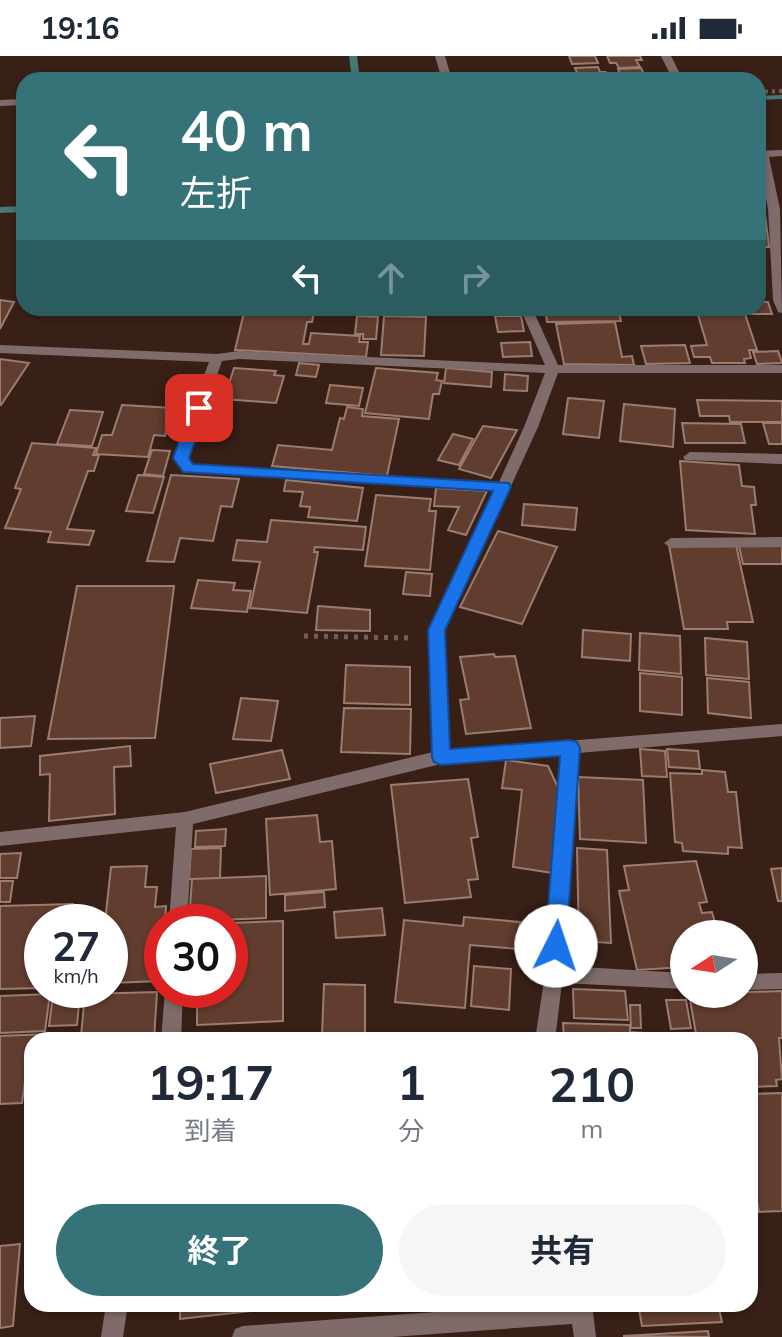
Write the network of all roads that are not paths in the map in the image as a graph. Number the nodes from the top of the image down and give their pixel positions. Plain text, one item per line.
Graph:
1 (766, 178) edge
2 (782, 309) edge
3 (530, 316) edge
4 (0, 349) edge
5 (217, 358) junction
6 (553, 369) junction
7 (782, 369) edge
8 (690, 457) dead end
9 (782, 459) edge
10 (503, 487) junction
11 (782, 542) edge
12 (671, 543) dead end
13 (782, 730) edge
14 (570, 748) junction
15 (441, 757) junction
16 (185, 819) junction
17 (0, 839) edge
18 (179, 904) edge
19 (554, 974) junction
20 (670, 980) edge
21 (782, 981) edge
22 (758, 982) edge
23 (173, 1008) edge
24 (171, 1032) edge
25 (546, 1032) edge
26 (116, 1312) edge
27 (535, 1312) edge
28 (582, 1312) edge
29 (112, 1337) edge
30 (243, 1337) edge
31 (585, 1337) edge

1 - 2 street
3 - 6 street
4 - 5 street
5 - 6 street
5 - 10 street
6 - 7 street
6 - 10 street
8 - 9 street
10 - 15 street
11 - 12 street
13 - 14 street
14 - 15 street
14 - 19 street
15 - 16 street
16 - 17 street
16 - 18 street
19 - 20 street
19 - 25 street
21 - 22 street
23 - 24 street
26 - 29 street
27 - 30 street
28 - 31 street

